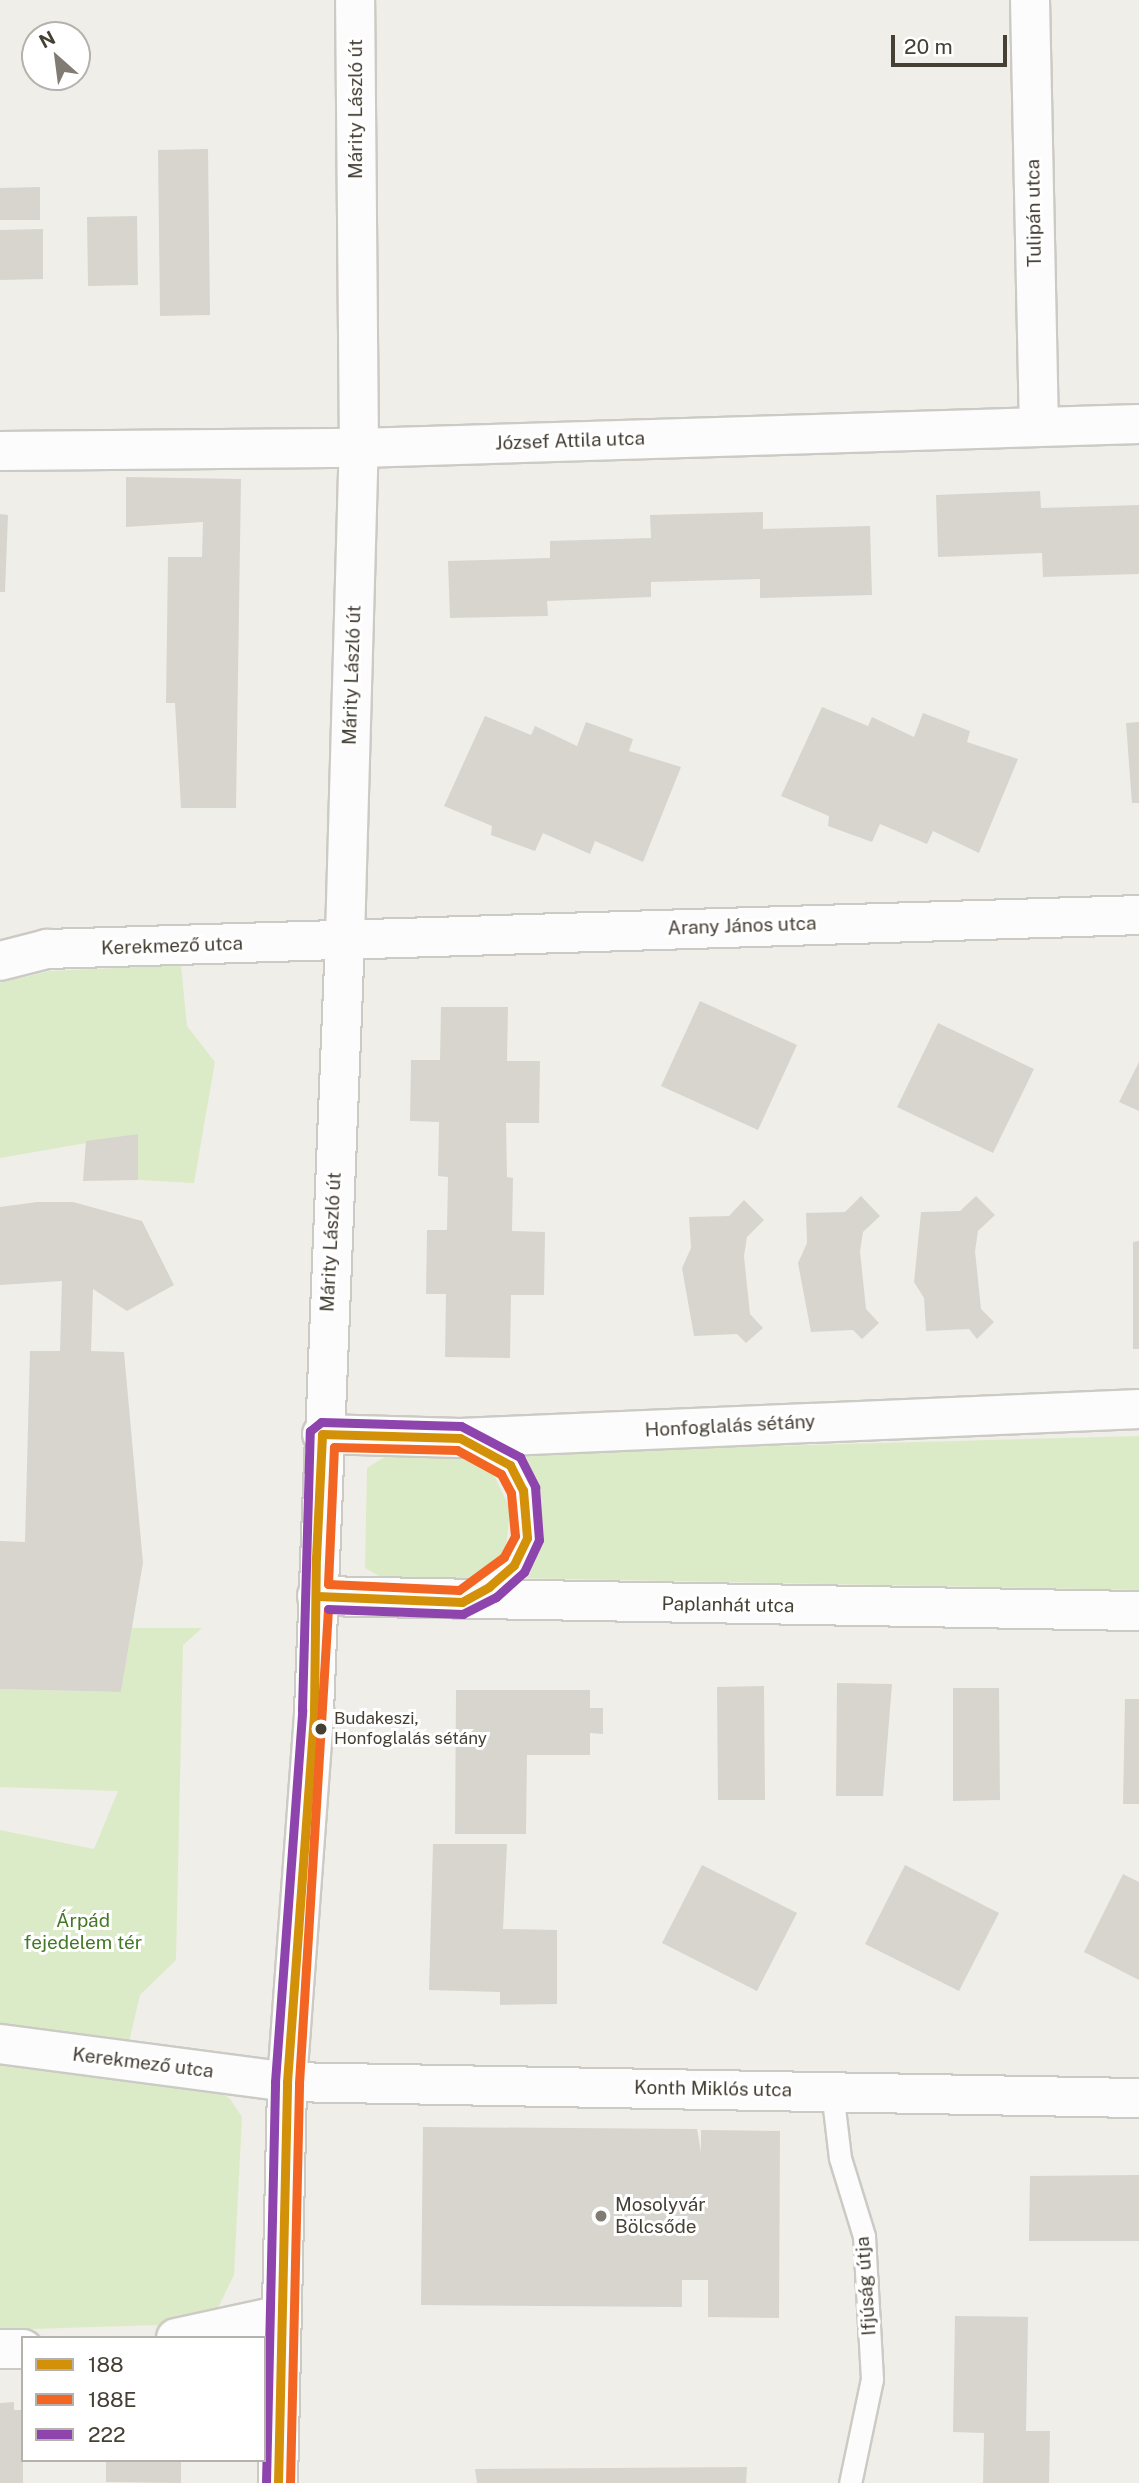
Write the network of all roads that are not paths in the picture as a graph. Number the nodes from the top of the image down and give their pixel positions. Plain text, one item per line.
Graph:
1 (355, 0) edge
2 (1030, 0) edge
3 (1139, 424) edge
4 (1039, 426) junction
5 (359, 448) junction
6 (0, 451) edge
7 (1139, 915) edge
8 (345, 938) junction
9 (0, 961) edge
10 (1139, 1409) edge
11 (322, 1434) junction
12 (460, 1438) junction
13 (317, 1596) junction
14 (462, 1602) junction
15 (1139, 1611) edge
16 (0, 2044) edge
17 (287, 2081) junction
18 (832, 2091) junction
19 (1139, 2098) edge
20 (278, 2316) junction
21 (185, 2336) edge
22 (0, 2349) edge
23 (21, 2349) edge
24 (278, 2483) edge
25 (850, 2483) edge

1 - 5 street, Márity László út
2 - 4 street, Tulipán utca
3 - 4 street, József Attila utca
4 - 5 street, József Attila utca
5 - 6 street, József Attila utca
5 - 8 street, Márity László út
7 - 8 street, Arany János utca
8 - 9 street, Kerekmező utca
8 - 11 street, Márity László út
10 - 12 street, Honfoglalás sétány
11 - 12 street, Honfoglalás sétány
11 - 13 street, Márity László út
12 - 14 lane
13 - 14 street, Paplanhát utca
13 - 17 street, Márity László út
14 - 15 street, Paplanhát utca
16 - 17 street, Kerekmező utca
17 - 18 street, Konth Miklós utca
17 - 20 street, Márity László út
18 - 19 street, Konth Miklós utca
18 - 25 lane, Ifjúság útja
20 - 21 street
20 - 24 street, Márity László út
22 - 23 street

